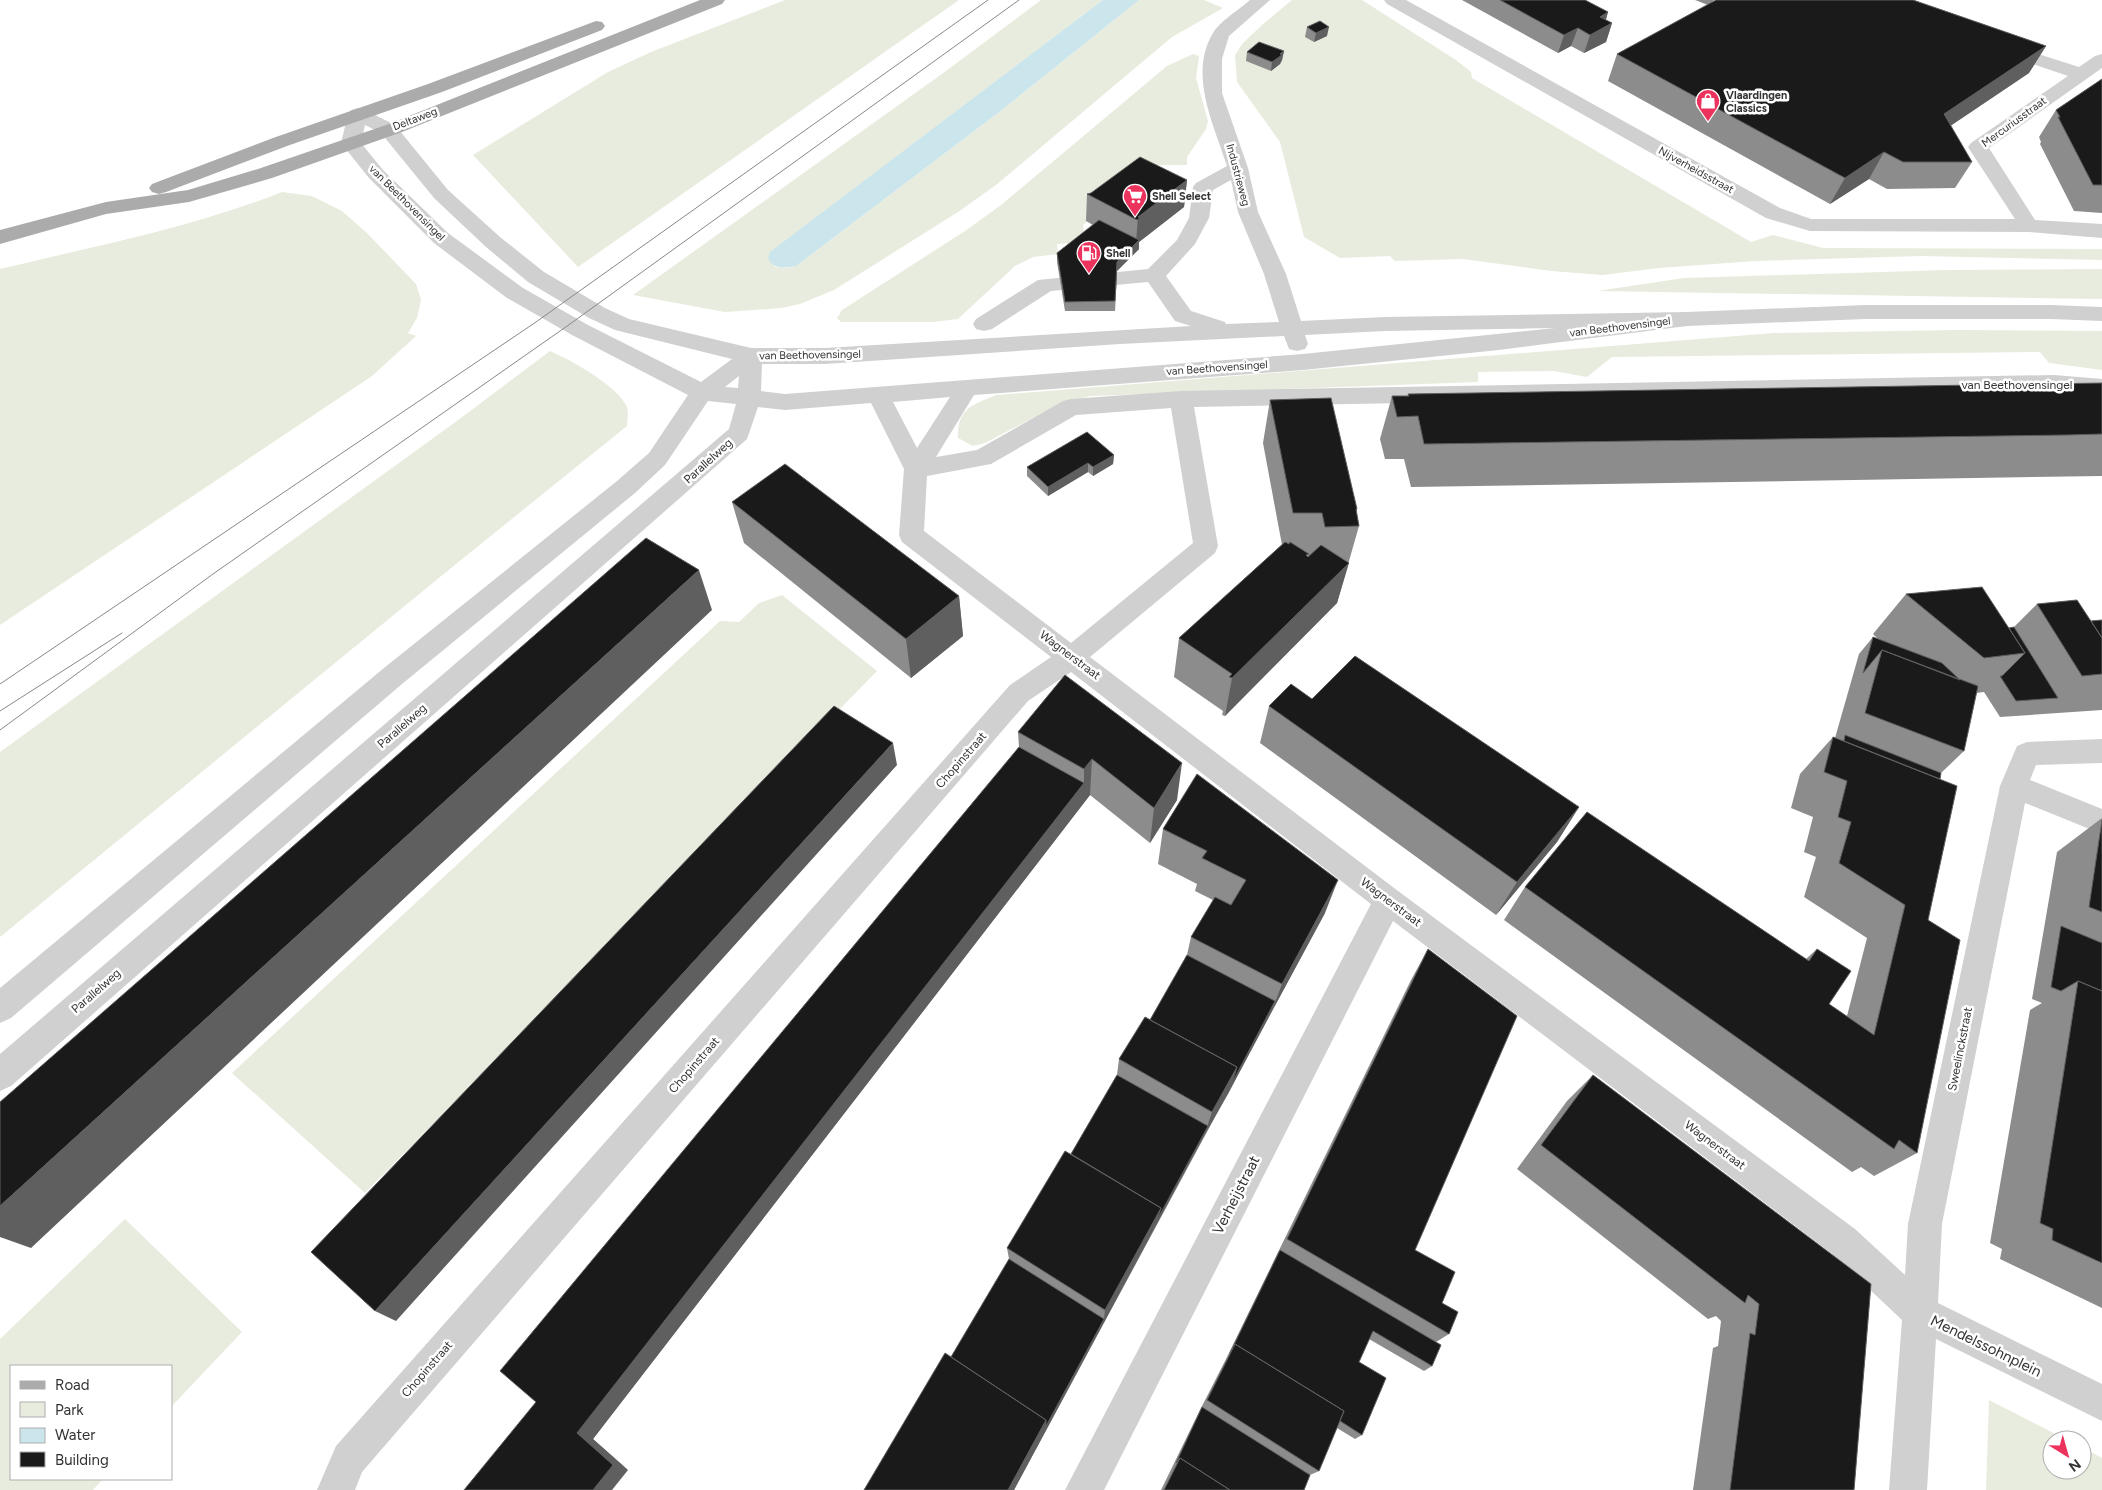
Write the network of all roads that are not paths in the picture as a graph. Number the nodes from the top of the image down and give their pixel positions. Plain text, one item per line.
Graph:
1 (716, 0) edge
2 (1261, 0) edge
3 (1393, 0) edge
4 (608, 21) dead end
5 (1988, 42) edge
6 (2102, 60) edge
7 (2081, 74) junction
8 (358, 114) junction
9 (388, 129) junction
10 (351, 143) junction
11 (1238, 168) junction
12 (106, 208) junction
13 (2029, 226) junction
14 (2102, 231) edge
15 (0, 237) edge
16 (1154, 275) junction
17 (2102, 314) edge
18 (1686, 319) junction
19 (984, 324) dead end
20 (1292, 328) junction
21 (1231, 331) junction
22 (945, 349) junction
23 (751, 356) junction
24 (1302, 362) junction
25 (2102, 387) edge
26 (967, 388) junction
27 (702, 392) junction
28 (878, 394) junction
29 (749, 399) junction
30 (1181, 399) junction
31 (916, 469) junction
32 (1072, 657) junction
33 (2102, 752) edge
34 (2014, 786) junction
35 (2102, 822) edge
36 (1388, 900) junction
37 (0, 1008) edge
38 (0, 1075) edge
39 (1920, 1313) junction
40 (2102, 1403) edge
41 (336, 1490) edge
42 (1084, 1490) edge
43 (1908, 1490) edge

1 - 9 main road, Deltaweg
2 - 11 street, Industrieweg
3 - 13 street, Nijverheidsstraat
4 - 8 main road, Deltaweg
5 - 7 street
6 - 7 street, Mercuriusstraat
7 - 13 street, Mercuriusstraat
8 - 9 street, van Beethovensingel
8 - 10 street
8 - 12 main road, Deltaweg
9 - 10 main road, Deltaweg
9 - 23 street, van Beethovensingel
10 - 12 main road, Deltaweg
10 - 27 street, van Beethovensingel
11 - 16 street
11 - 20 street, Industrieweg
12 - 15 main road, Deltaweg
13 - 14 street, Nijverheidsstraat
16 - 19 street
16 - 21 street
17 - 18 street, van Beethovensingel
18 - 20 street, van Beethovensingel
18 - 24 street, van Beethovensingel
20 - 21 street, van Beethovensingel
20 - 24 street, Industrieweg
21 - 22 street, van Beethovensingel
22 - 23 street, van Beethovensingel
22 - 28 street
23 - 27 street
23 - 29 street, Parallelweg
24 - 26 street, van Beethovensingel
25 - 30 street, van Beethovensingel
26 - 28 street, van Beethovensingel
26 - 31 street
27 - 29 street, van Beethovensingel
27 - 37 street
28 - 29 street, van Beethovensingel
28 - 31 street
29 - 38 street, Parallelweg
30 - 31 street, van Beethovensingel
30 - 32 street
31 - 32 street, Wagnerstraat
32 - 36 street, Wagnerstraat
32 - 41 street, Chopinstraat
33 - 34 street, Sweelinckstraat
34 - 35 street
34 - 39 street, Sweelinckstraat
36 - 39 street, Wagnerstraat
36 - 42 street, Verheijstraat
39 - 40 street, Mendelssohnplein
39 - 43 street, Mendelssohnplein

